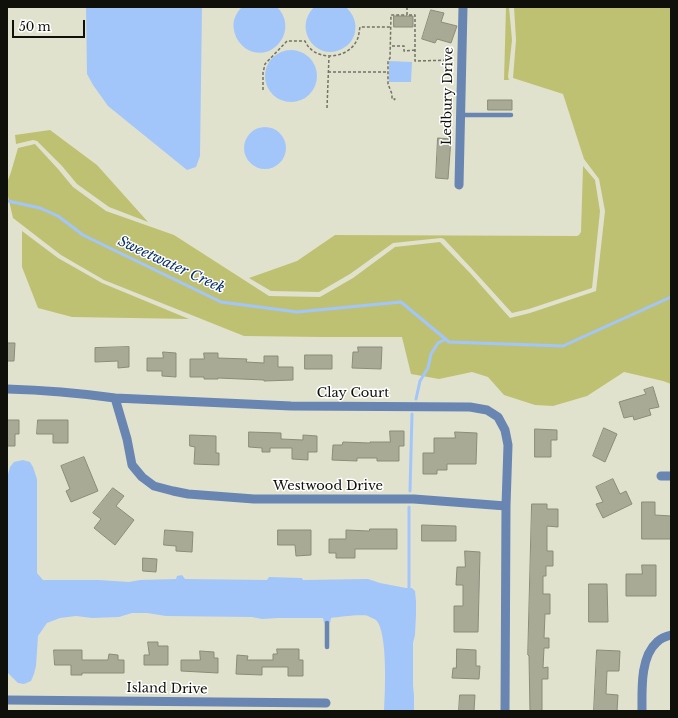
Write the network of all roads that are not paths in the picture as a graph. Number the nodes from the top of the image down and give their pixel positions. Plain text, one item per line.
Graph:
1 (462, 7) edge
2 (460, 115) junction
3 (511, 115) dead end
4 (459, 185) dead end
5 (7, 389) edge
6 (115, 398) junction
7 (661, 476) dead end
8 (671, 476) edge
9 (506, 506) junction
10 (327, 623) dead end
11 (671, 635) edge
12 (327, 647) dead end
13 (7, 700) edge
14 (326, 704) dead end
15 (505, 711) edge
16 (642, 711) edge

1 - 2 street, Ledbury Drive
2 - 3 lane
2 - 4 street, Ledbury Drive
5 - 6 street
6 - 9 street, Westwood Drive
6 - 9 street, Clay Court
7 - 8 street
9 - 15 street
10 - 12 lane
11 - 16 street
13 - 14 street, Island Drive

